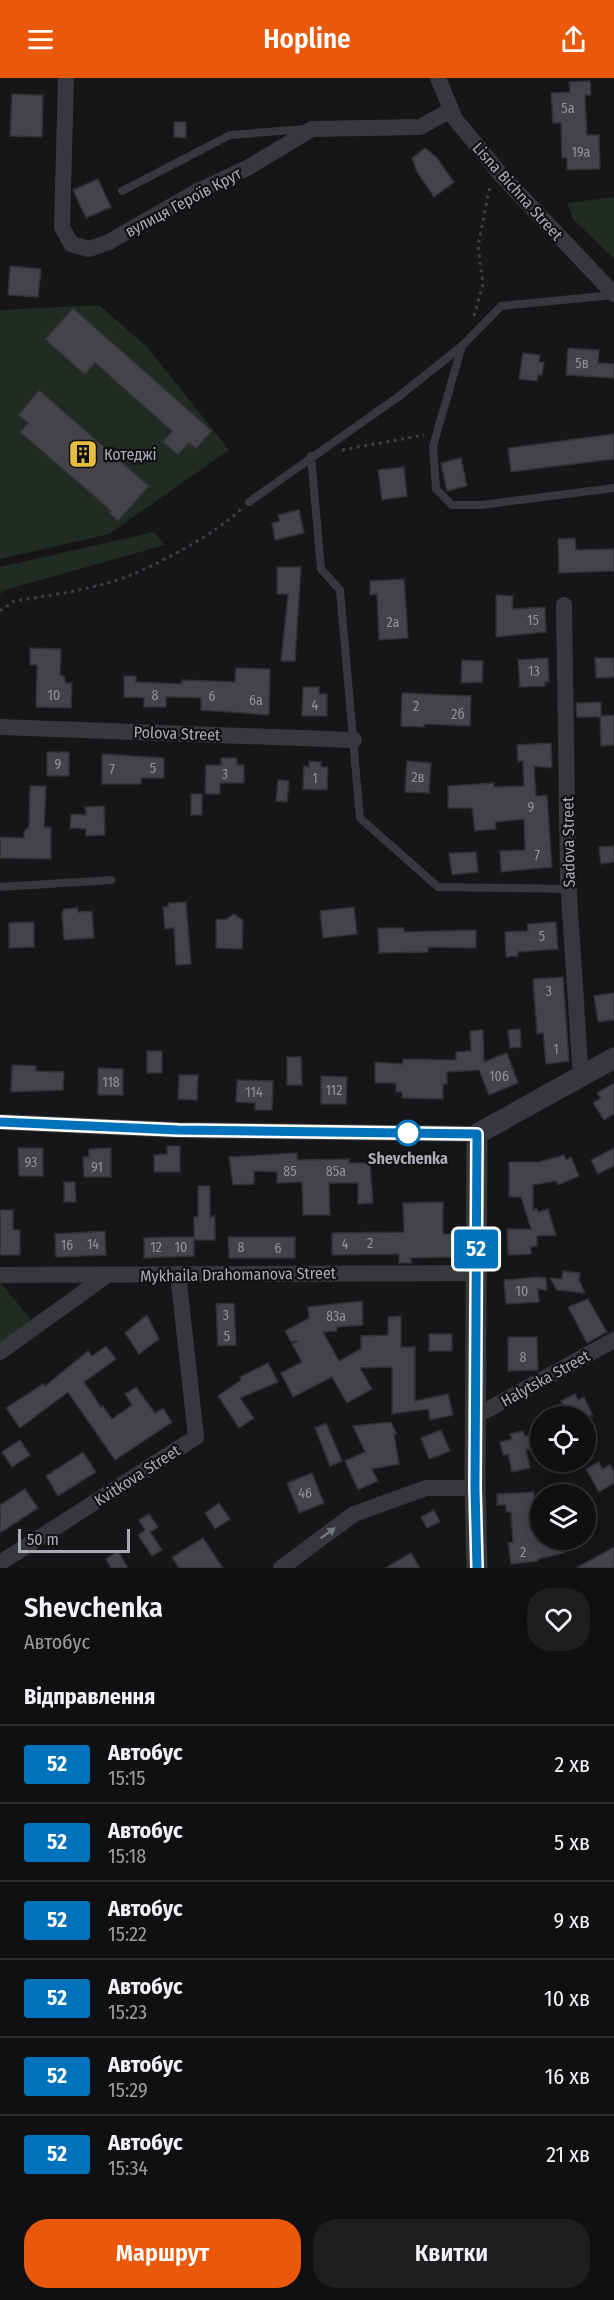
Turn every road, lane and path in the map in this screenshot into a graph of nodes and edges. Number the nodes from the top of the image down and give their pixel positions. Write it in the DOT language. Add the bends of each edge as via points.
graph roads {
  1 [pos="66,78"];
  2 [pos="439,78"];
  3 [pos="451,110"];
  4 [pos="312,129"];
  5 [pos="487,158"];
  6 [pos="122,190"];
  7 [pos="614,294"];
  8 [pos="462,346"];
  9 [pos="437,432"];
  10 [pos="311,456"];
  11 [pos="614,488"];
  12 [pos="249,502"];
  13 [pos="564,605"];
  14 [pos="0,611"];
  15 [pos="0,726"];
  16 [pos="354,740"];
  17 [pos="111,880"];
  18 [pos="0,887"];
  19 [pos="569,889"];
  20 [pos="614,1058"];
  21 [pos="581,1078"];
  22 [pos="0,1122"];
  23 [pos="477,1134"];
  24 [pos="476,1273"];
  25 [pos="178,1274"];
  26 [pos="0,1275"];
  27 [pos="106,1276"];
  28 [pos="614,1340"];
  29 [pos="0,1352"];
  30 [pos="476,1416"];
  31 [pos="475,1488"];
  32 [pos="0,1563"];
  33 [pos="281,1568"];
  34 [pos="477,1568"];
  1 -- 4 [label="street, вулиця Героїв Крут" via="62,227 71,244 89,249 249,167"];
  2 -- 3 [label="street, Lisna Bichna Street"];
  3 -- 4 [label="street" via="420,127"];
  3 -- 5 [label="street, Lisna Bichna Street"];
  4 -- 6 [label="lane" via="230,135"];
  5 -- 7 [label="street, Lisna Bichna Street"];
  5 -- 8 [label="path" via="490,187 478,246 483,284"];
  7 -- 8 [label="lane" via="501,306"];
  8 -- 9 [label="lane"];
  8 -- 10 [label="lane" via="398,397"];
  9 -- 10 [label="path"];
  9 -- 11 [label="lane" via="436,489 452,506 481,506"];
  10 -- 12 [label="lane"];
  10 -- 16 [label="lane" via="321,569 340,590"];
  12 -- 14 [label="path" via="230,520 189,546 116,581 14,601"];
  13 -- 19 [label="street, Sadova Street"];
  15 -- 16 [label="street, Polova Street"];
  16 -- 19 [label="lane" via="360,818 438,887"];
  17 -- 18 [label="lane"];
  19 -- 21 [label="street, Sadova Street"];
  20 -- 21 [label="street"];
  21 -- 23 [label="street"];
  22 -- 23 [label="street" via="178,1130"];
  23 -- 24 [label="street"];
  24 -- 25 [label="street, Mykhaila Drahomanova Street"];
  24 -- 30 [label="street"];
  25 -- 27 [label="street, Mykhaila Drahomanova Street"];
  25 -- 32 [label="street, Kvitkova Street" via="196,1437"];
  26 -- 27 [label="street, Mykhaila Drahomanova Street"];
  27 -- 29 [label="street"];
  28 -- 30 [label="street, Halytska Street"];
  30 -- 31 [label="street"];
  33 -- 31 [label="street, one-way" via="354,1514 426,1488"];
  31 -- 34 [label="street"];
}
